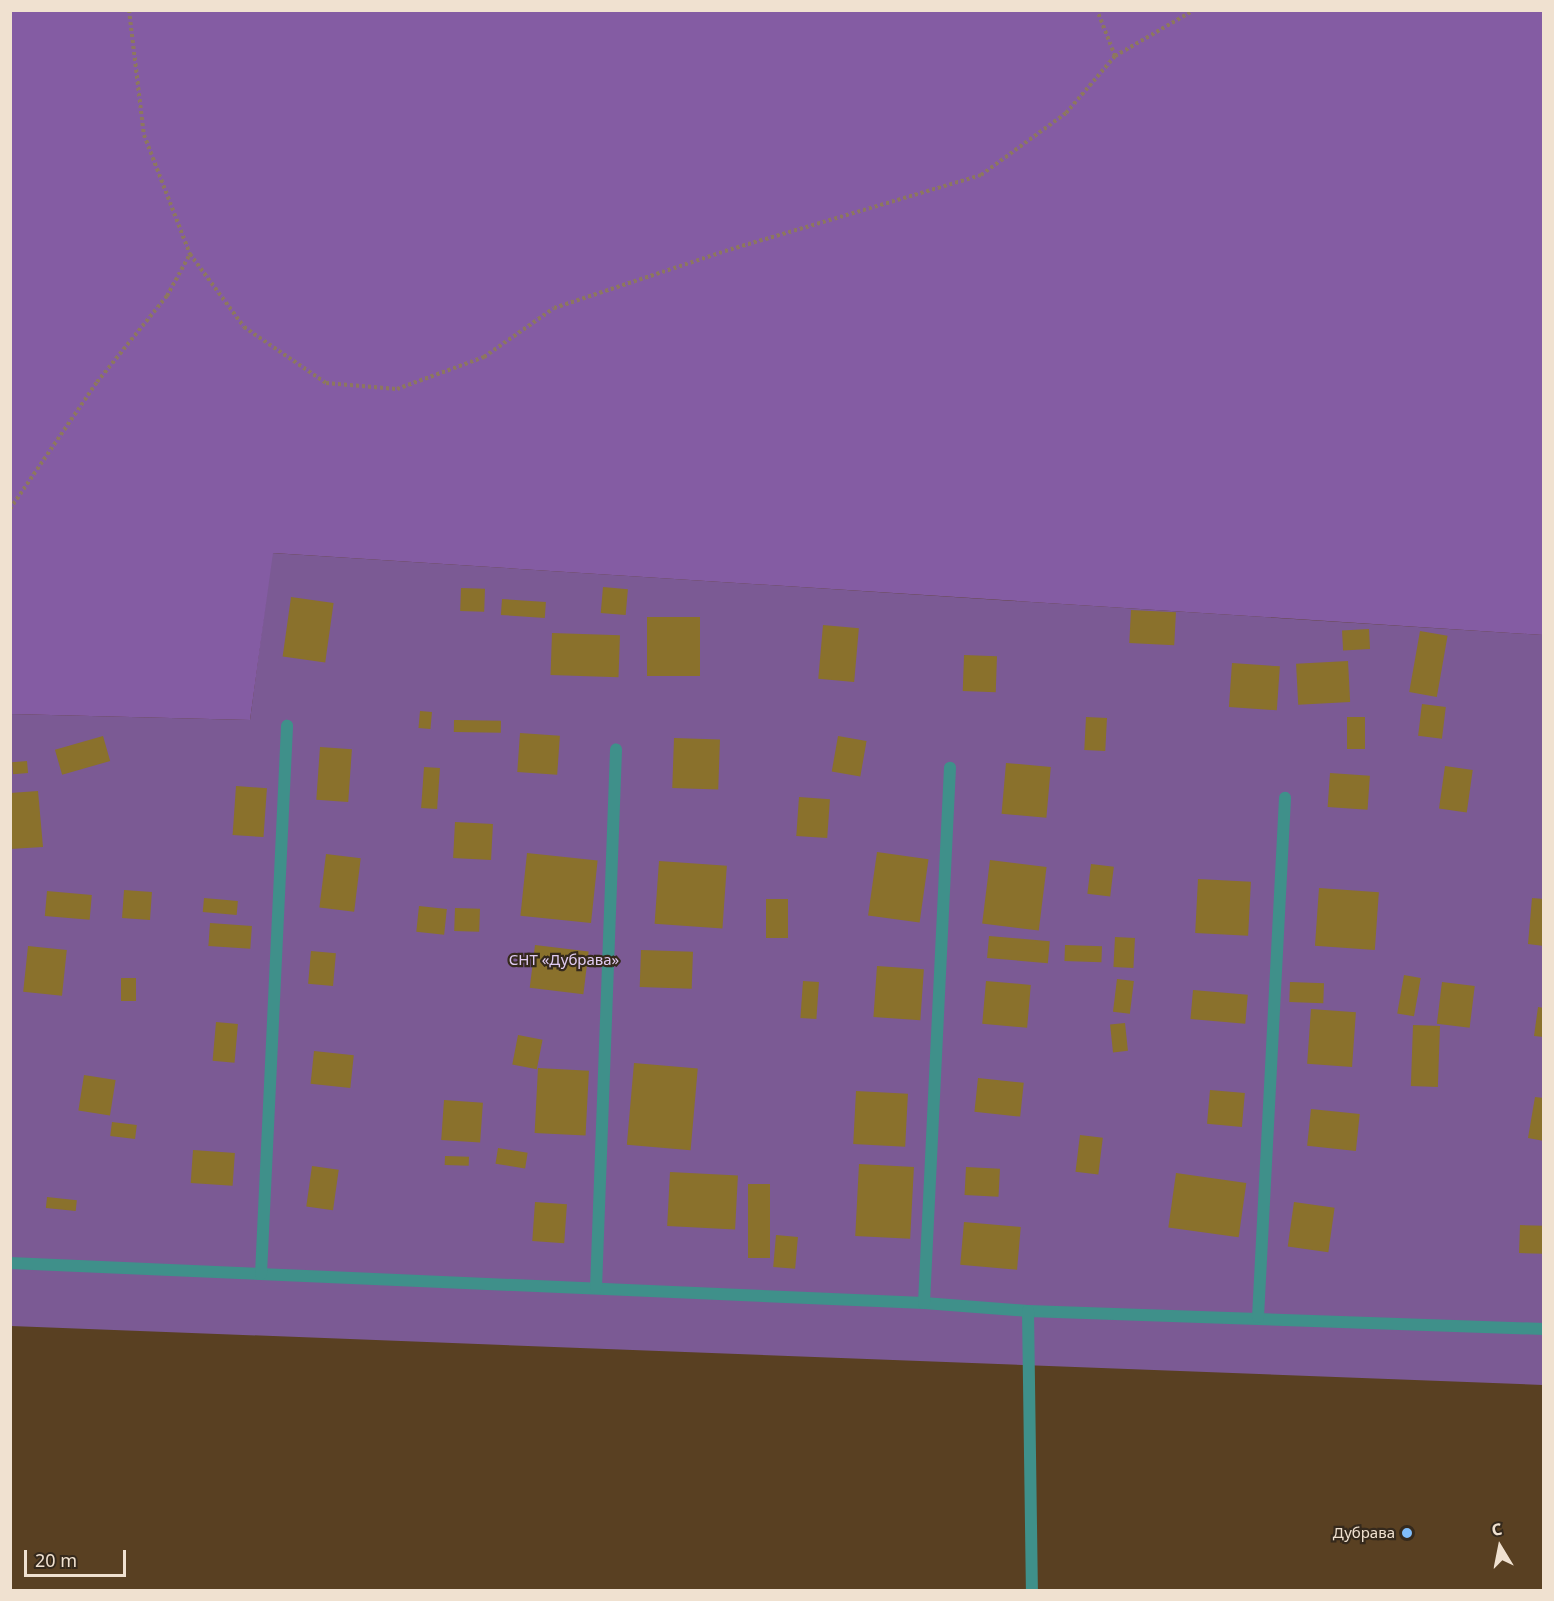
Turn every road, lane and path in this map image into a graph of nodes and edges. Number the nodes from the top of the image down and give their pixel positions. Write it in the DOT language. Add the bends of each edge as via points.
graph roads {
  1 [pos="129,10"];
  2 [pos="1097,10"];
  3 [pos="1194,10"];
  4 [pos="1115,56"];
  5 [pos="190,254"];
  6 [pos="10,509"];
  7 [pos="287,726"];
  8 [pos="616,749"];
  9 [pos="950,768"];
  10 [pos="1285,798"];
  11 [pos="10,1263"];
  12 [pos="261,1274"];
  13 [pos="596,1288"];
  14 [pos="924,1303"];
  15 [pos="1028,1311"];
  16 [pos="1258,1317"];
  17 [pos="1544,1329"];
  18 [pos="1032,1590"];
  1 -- 5 [label="path" via="144,135"];
  2 -- 4 [label="path"];
  3 -- 4 [label="path"];
  4 -- 5 [label="path" via="1066,113 981,175 725,251 554,308 484,357 397,390 326,383 244,327"];
  5 -- 6 [label="path" via="167,296 97,382"];
  7 -- 12 [label="lane"];
  8 -- 13 [label="lane"];
  9 -- 14 [label="lane"];
  10 -- 16 [label="lane"];
  11 -- 12 [label="lane"];
  12 -- 13 [label="lane"];
  13 -- 14 [label="lane"];
  14 -- 15 [label="lane"];
  15 -- 16 [label="lane"];
  15 -- 18 [label="lane"];
  16 -- 17 [label="lane"];
}
